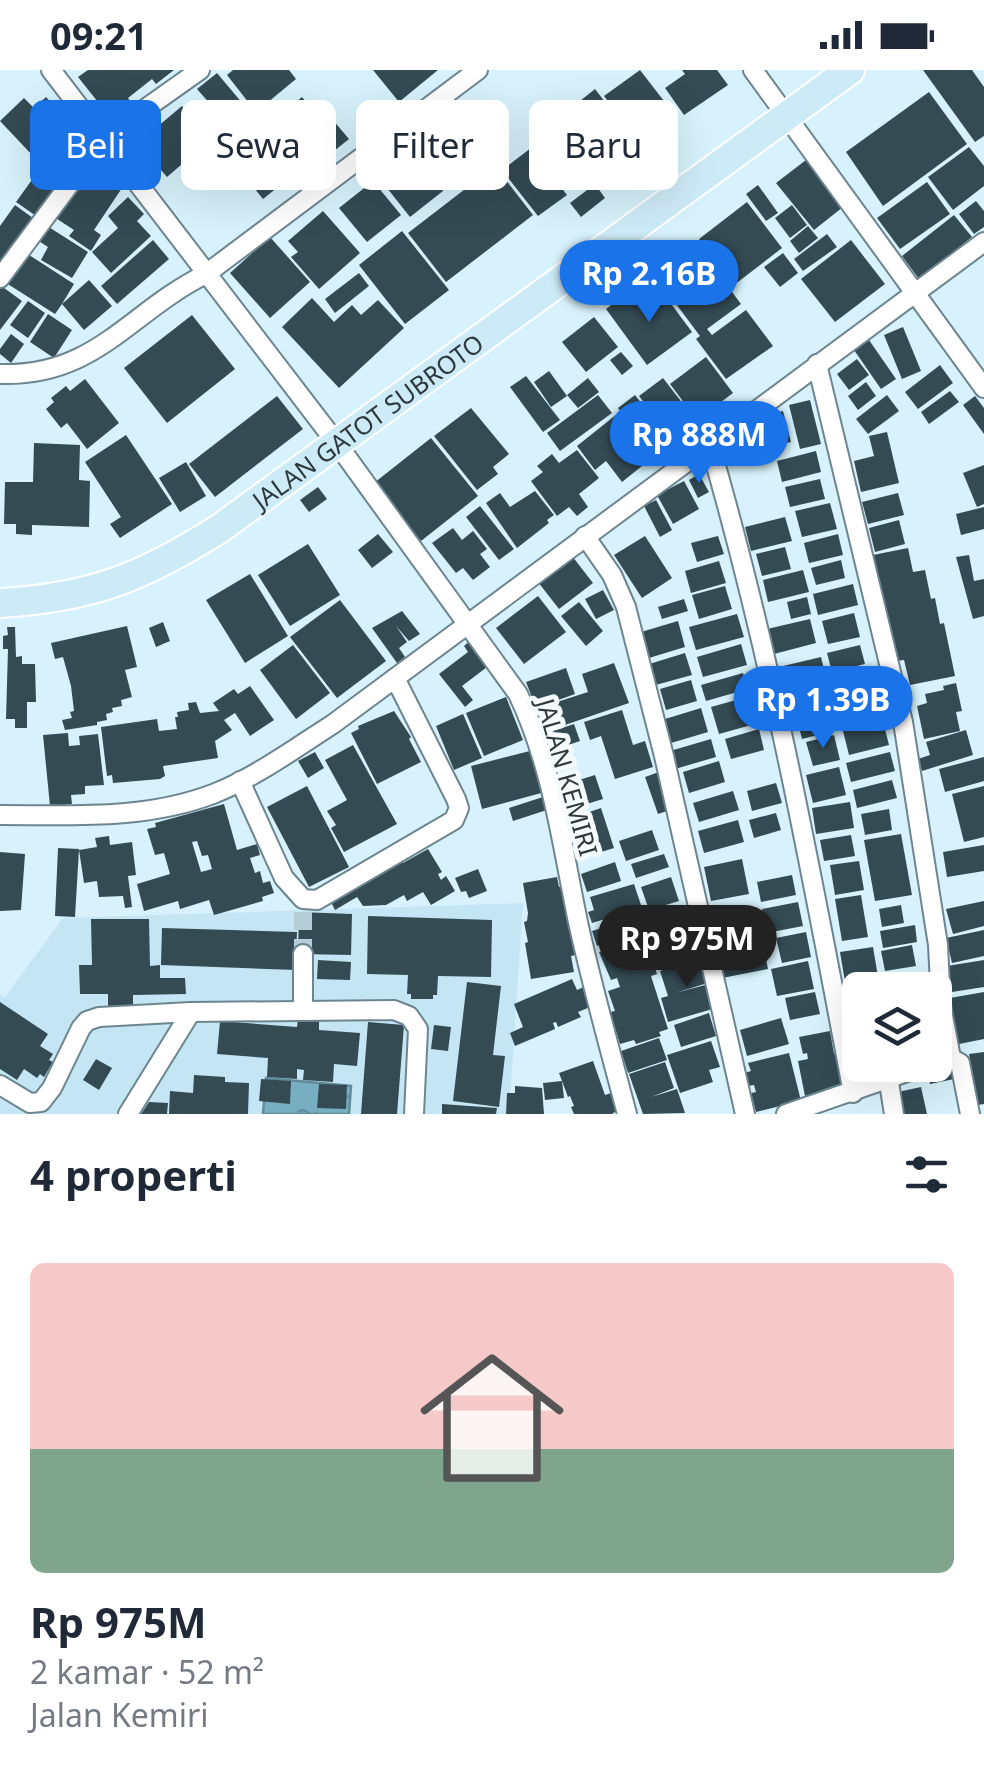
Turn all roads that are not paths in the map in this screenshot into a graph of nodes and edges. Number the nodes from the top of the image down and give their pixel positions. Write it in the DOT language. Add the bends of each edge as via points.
graph roads {
  1 [pos="51,70"];
  2 [pos="200,70"];
  3 [pos="478,70"];
  4 [pos="753,70"];
  5 [pos="850,70"];
  6 [pos="74,100"];
  7 [pos="158,100"];
  8 [pos="786,118"];
  9 [pos="65,190"];
  10 [pos="143,190"];
  11 [pos="984,242"];
  12 [pos="206,274"];
  13 [pos="0,278"];
  14 [pos="914,293"];
  15 [pos="817,364"];
  16 [pos="0,374"];
  17 [pos="984,388"];
  18 [pos="338,445"];
  19 [pos="710,445"];
  20 [pos="585,536"];
  21 [pos="0,603"];
  22 [pos="468,623"];
  23 [pos="395,678"];
  24 [pos="240,780"];
  25 [pos="0,814"];
  26 [pos="304,954"];
  27 [pos="939,972"];
  28 [pos="304,1009"];
  29 [pos="191,1012"];
  30 [pos="952,1062"];
  31 [pos="876,1082"];
  32 [pos="889,1082"];
  33 [pos="0,1085"];
  34 [pos="853,1093"];
  35 [pos="128,1114"];
  36 [pos="414,1114"];
  37 [pos="628,1114"];
  38 [pos="745,1114"];
  39 [pos="786,1114"];
  40 [pos="894,1114"];
  41 [pos="970,1114"];
  1 -- 6 [label="street, JALAN KEMIRI"];
  2 -- 7 [label="street"];
  3 -- 12 [label="street"];
  4 -- 8 [label="street"];
  5 -- 8 [label="main road, JALAN GATOT SUBROTO"];
  8 -- 14 [label="street"];
  8 -- 18 [label="main road, JALAN GATOT SUBROTO"];
  9 -- 13 [label="street"];
  10 -- 12 [label="street, JALAN KEMIRI"];
  11 -- 14 [label="street"];
  12 -- 16 [label="street" via="97,350 52,369"];
  12 -- 18 [label="street, JALAN KEMIRI"];
  14 -- 15 [label="street"];
  14 -- 17 [label="street"];
  15 -- 19 [label="street"];
  15 -- 27 [label="street" via="907,741"];
  18 -- 21 [label="main road, JALAN GATOT SUBROTO" via="162,565 82,594"];
  18 -- 22 [label="street, JALAN KEMIRI"];
  19 -- 20 [label="street"];
  19 -- 34 [label="street" via="768,668"];
  20 -- 22 [label="street"];
  20 -- 38 [label="street" via="626,607"];
  22 -- 23 [label="street"];
  22 -- 37 [label="street, JALAN KEMIRI" via="506,673 531,722"];
  23 -- 24 [label="street"];
  23 -- 24 [label="street" via="456,799 457,815 303,906"];
  24 -- 25 [label="street" via="214,794 116,814"];
  26 -- 28 [label="street"];
  28 -- 29 [label="street"];
  28 -- 36 [label="street" via="409,1016 418,1029"];
  29 -- 33 [label="street" via="87,1021 41,1102 30,1103"];
  29 -- 35 [label="street"];
  30 -- 41 [label="street" via="960,1063"];
  31 -- 34 [label="street"];
  32 -- 40 [label="street"];
  34 -- 39 [label="street"];
}
